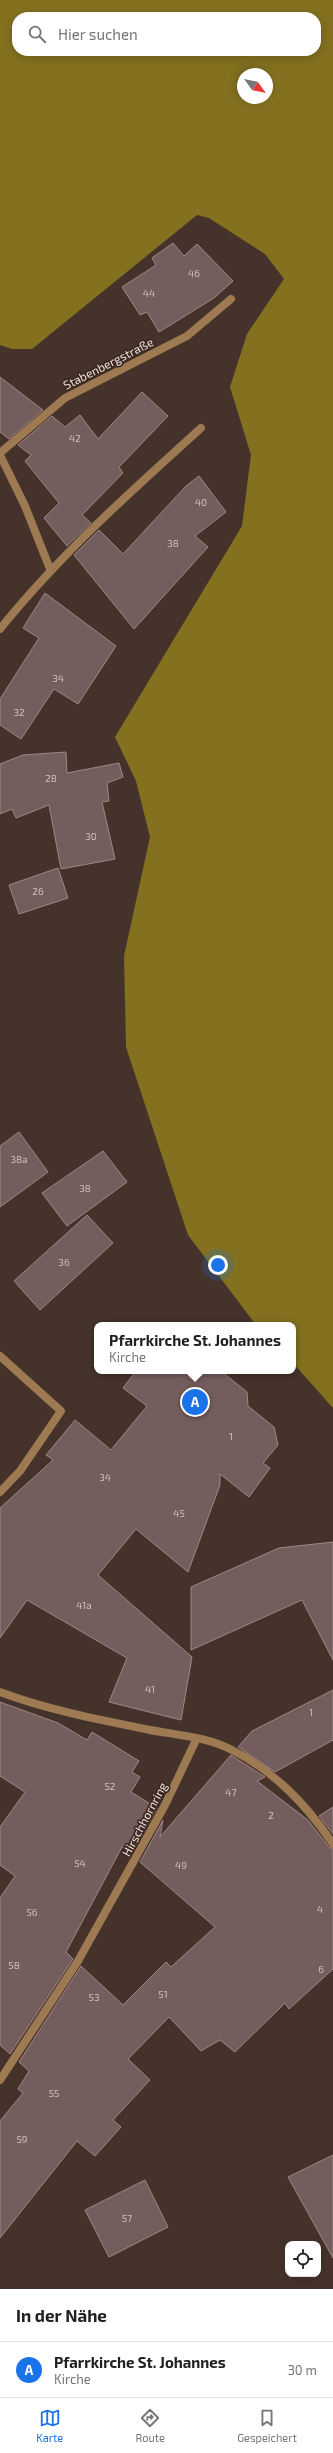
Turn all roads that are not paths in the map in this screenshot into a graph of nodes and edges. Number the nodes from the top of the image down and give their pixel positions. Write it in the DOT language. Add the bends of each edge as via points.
graph roads {
  1 [pos="231,299"];
  2 [pos="201,428"];
  3 [pos="0,454"];
  4 [pos="50,569"];
  5 [pos="0,630"];
  6 [pos="0,1356"];
  7 [pos="0,1492"];
  8 [pos="0,1692"];
  9 [pos="197,1738"];
  10 [pos="333,1844"];
  11 [pos="0,2080"];
  1 -- 3 [label="street, Stabenbergstraße" via="187,336 65,398"];
  2 -- 4 [label="street" via="124,497"];
  3 -- 4 [label="street, Stabenbergstraße" via="25,506"];
  4 -- 5 [label="street"];
  6 -- 7 [label="street" via="61,1411 20,1471"];
  8 -- 9 [label="street" via="93,1718"];
  9 -- 10 [label="street" via="231,1749 259,1765 293,1792"];
  9 -- 11 [label="street, Hirschhornring" via="169,1798 82,1954"];
}
